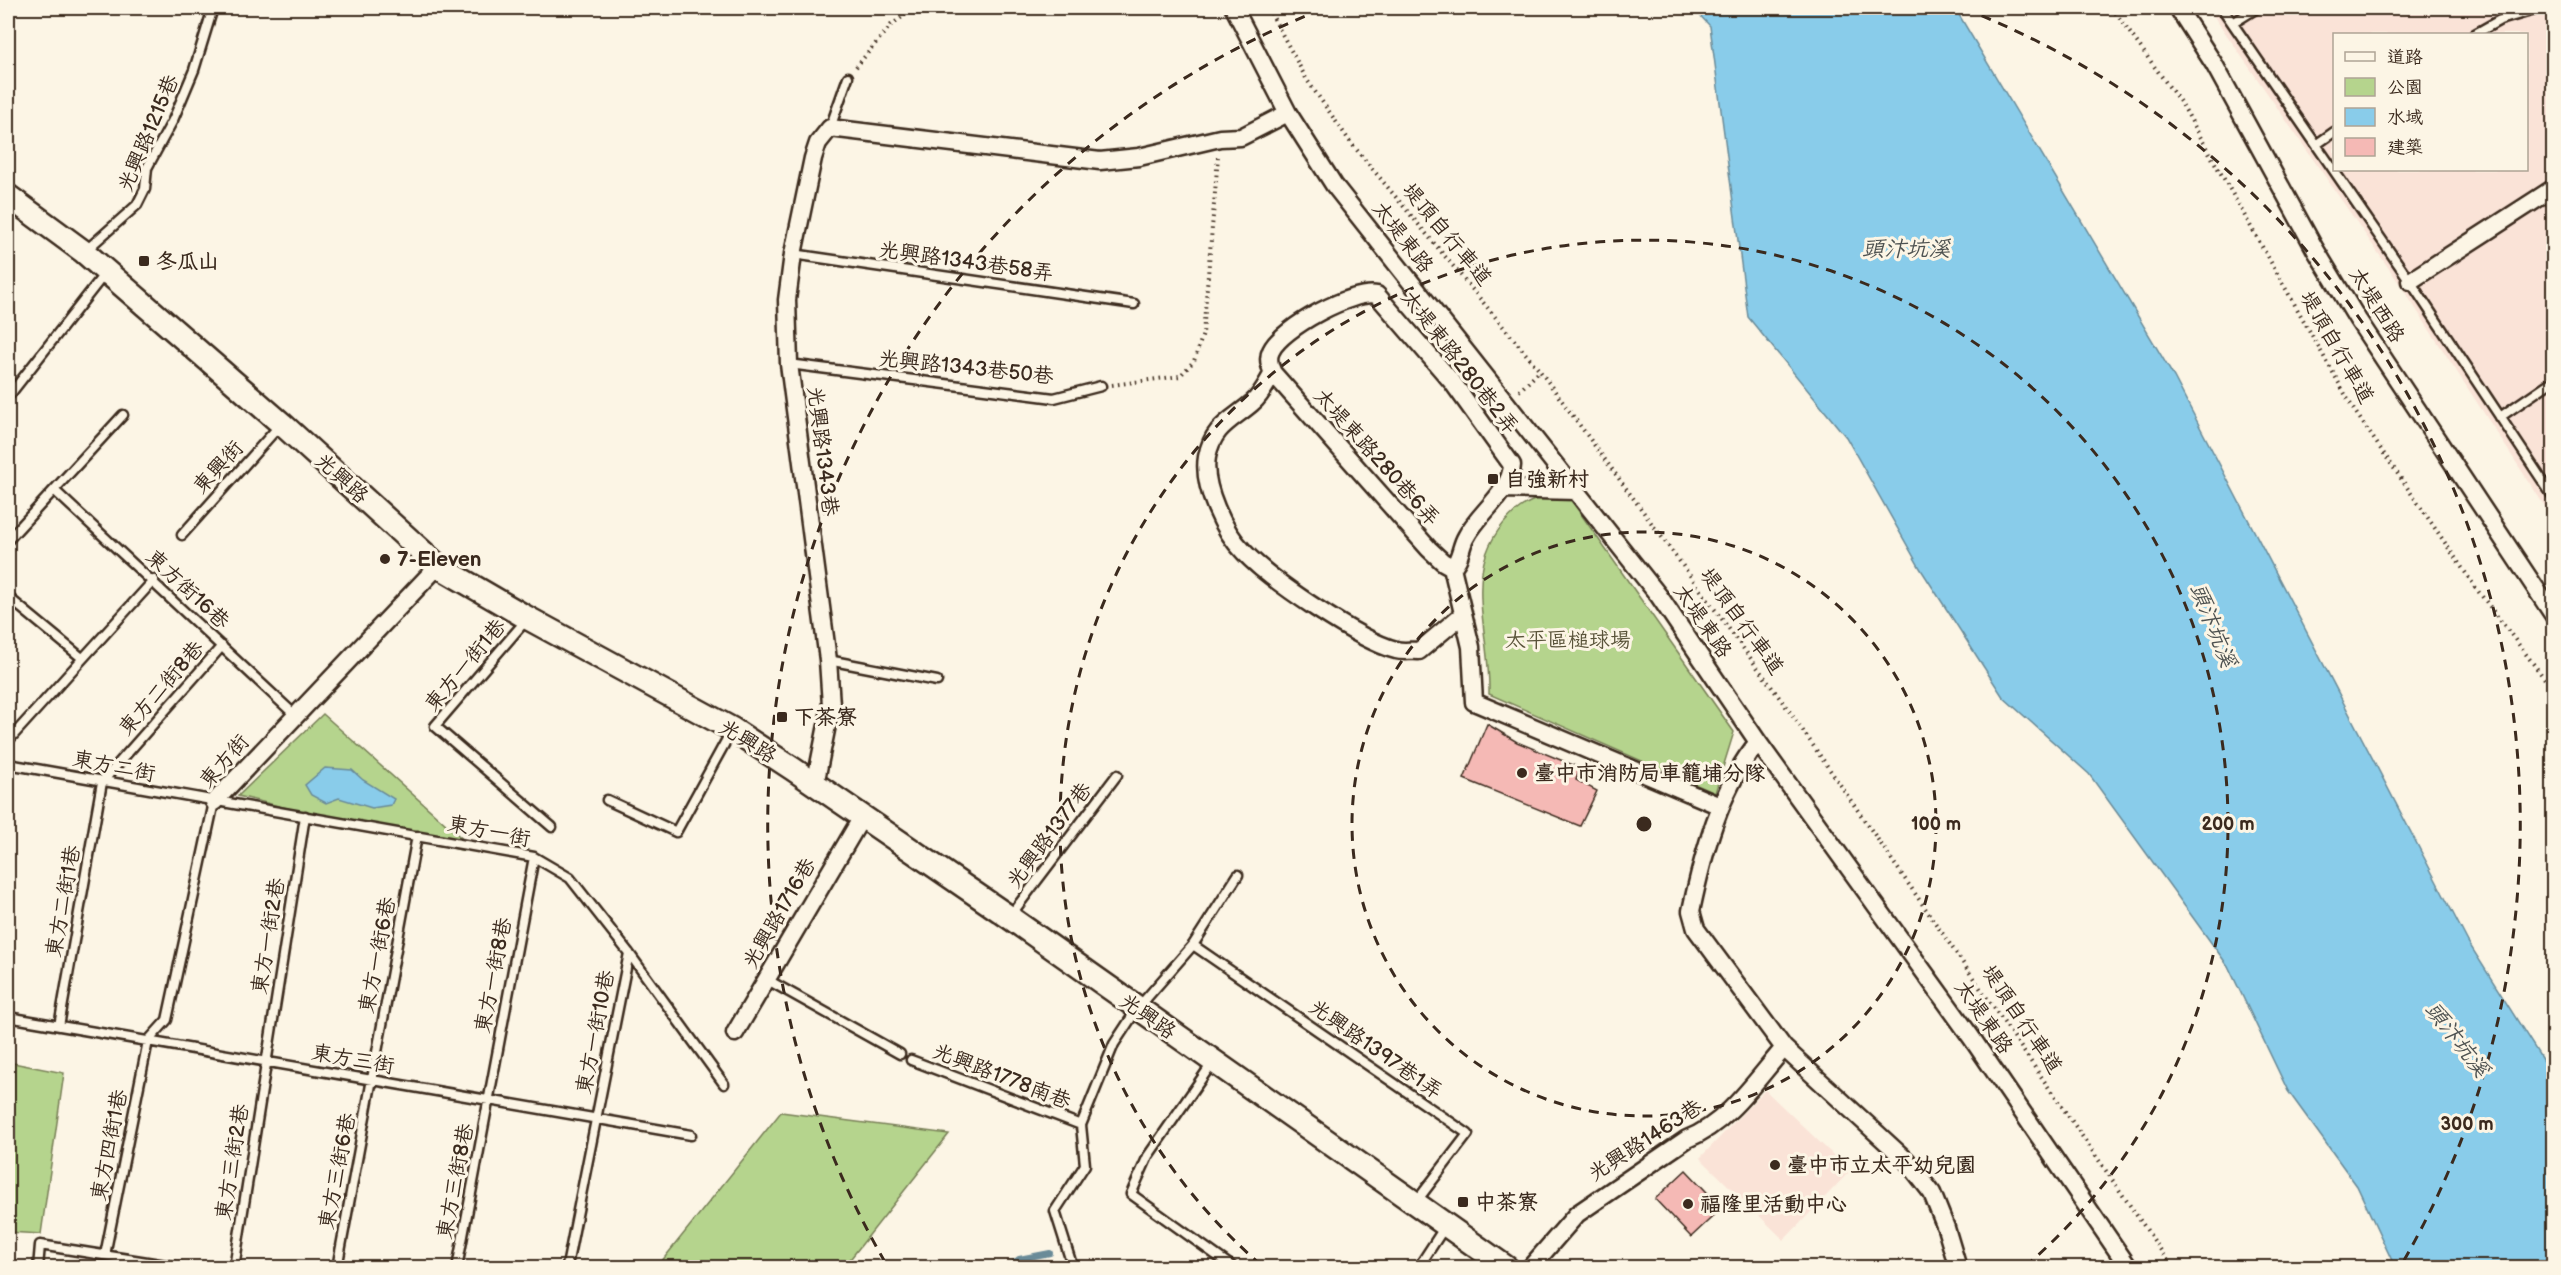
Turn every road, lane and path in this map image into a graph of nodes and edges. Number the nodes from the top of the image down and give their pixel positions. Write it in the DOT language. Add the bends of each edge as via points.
graph roads {
  1 [pos="213,8"];
  2 [pos="915,8"];
  3 [pos="1234,8"];
  4 [pos="1268,8"];
  5 [pos="2112,8"];
  6 [pos="2178,8"];
  7 [pos="2222,8"];
  8 [pos="2257,8"];
  9 [pos="2541,8"];
  10 [pos="2233,23"];
  11 [pos="2477,33"];
  12 [pos="848,77"];
  13 [pos="1288,112"];
  14 [pos="830,128"];
  15 [pos="2333,133"];
  16 [pos="1220,138"];
  17 [pos="2317,144"];
  18 [pos="2333,168"];
  19 [pos="2335,171"];
  20 [pos="2553,188"];
  21 [pos="8,196"];
  22 [pos="84,252"];
  23 [pos="793,254"];
  24 [pos="106,271"];
  25 [pos="2410,281"];
  26 [pos="1134,303"];
  27 [pos="789,364"];
  28 [pos="1540,371"];
  29 [pos="1273,373"];
  30 [pos="2553,380"];
  31 [pos="1101,386"];
  32 [pos="8,397"];
  33 [pos="1507,402"];
  34 [pos="123,416"];
  35 [pos="2500,417"];
  36 [pos="282,423"];
  37 [pos="1502,489"];
  38 [pos="54,490"];
  39 [pos="1576,491"];
  40 [pos="2553,498"];
  41 [pos="182,535"];
  42 [pos="8,540"];
  43 [pos="438,566"];
  44 [pos="1452,567"];
  45 [pos="154,580"];
  46 [pos="8,597"];
  47 [pos="1462,615"];
  48 [pos="524,616"];
  49 [pos="2553,616"];
  50 [pos="222,646"];
  51 [pos="82,658"];
  52 [pos="828,660"];
  53 [pos="937,681"];
  54 [pos="2553,691"];
  55 [pos="295,715"];
  56 [pos="732,729"];
  57 [pos="8,741"];
  58 [pos="1758,742"];
  59 [pos="8,764"];
  60 [pos="1117,775"];
  61 [pos="102,782"];
  62 [pos="815,784"];
  63 [pos="607,800"];
  64 [pos="214,802"];
  65 [pos="1720,806"];
  66 [pos="305,816"];
  67 [pos="862,817"];
  68 [pos="552,827"];
  69 [pos="417,836"];
  70 [pos="534,857"];
  71 [pos="1238,875"];
  72 [pos="1009,917"];
  73 [pos="1193,945"];
  74 [pos="629,953"];
  75 [pos="766,979"];
  76 [pos="1137,1009"];
  77 [pos="8,1017"];
  78 [pos="59,1026"];
  79 [pos="735,1033"];
  80 [pos="148,1041"];
  81 [pos="1784,1048"];
  82 [pos="900,1054"];
  83 [pos="911,1060"];
  84 [pos="266,1062"];
  85 [pos="1214,1062"];
  86 [pos="372,1080"];
  87 [pos="724,1084"];
  88 [pos="488,1100"];
  89 [pos="596,1119"];
  90 [pos="1081,1125"];
  91 [pos="691,1135"];
  92 [pos="1416,1202"];
  93 [pos="1446,1225"];
  94 [pos="105,1255"];
  95 [pos="567,1266"];
  96 [pos="38,1268"];
  97 [pos="185,1268"];
  98 [pos="234,1268"];
  99 [pos="337,1268"];
  100 [pos="457,1268"];
  101 [pos="1073,1268"];
  102 [pos="1234,1268"];
  103 [pos="1418,1268"];
  104 [pos="1507,1268"];
  105 [pos="1530,1268"];
  106 [pos="1958,1268"];
  107 [pos="2128,1268"];
  108 [pos="2173,1268"];
  1 -- 22 [label="lane, 光興路1215巷" via="194,70 147,168 146,189 137,205"];
  2 -- 12 [label="path" via="891,26"];
  3 -- 13 [label="street, 太堤東路"];
  4 -- 28 [label="path, 堤頂自行車道" via="1308,80 1351,143"];
  5 -- 54 [label="path, 堤頂自行車道" via="2183,106 2354,410 2478,591"];
  6 -- 49 [label="street, 太堤西路" via="2214,64 2358,320"];
  7 -- 10 [label="lane"];
  8 -- 10 [label="lane"];
  9 -- 11 [label="lane" via="2500,20"];
  10 -- 17 [label="lane"];
  12 -- 14 [label="lane, 光興路1343巷"];
  13 -- 16 [label="street" via="1241,137"];
  13 -- 33 [label="street, 太堤東路" via="1334,185"];
  14 -- 16 [label="street" via="1100,161 1139,157"];
  14 -- 23 [label="street, 光興路1343巷" via="818,143 813,158"];
  15 -- 17 [label="lane"];
  16 -- 31 [label="path" via="1203,334 1194,361 1180,376"];
  17 -- 18 [label="lane"];
  19 -- 25 [label="lane"];
  20 -- 25 [label="street"];
  21 -- 22 [label="main road, 光興路"];
  22 -- 24 [label="main road, 光興路"];
  23 -- 26 [label="lane, 光興路1343巷58弄"];
  23 -- 27 [label="street, 光興路1343巷" via="787,300"];
  24 -- 32 [label="lane"];
  24 -- 36 [label="main road, 光興路"];
  25 -- 35 [label="lane"];
  27 -- 31 [label="lane, 光興路1343巷50巷" via="1054,398"];
  27 -- 52 [label="street, 光興路1343巷"];
  28 -- 33 [label="path"];
  28 -- 108 [label="path, 堤頂自行車道" via="1882,842"];
  29 -- 37 [label="street, 太堤東路280巷2弄" via="1270,352 1291,327 1358,296 1377,295 1453,382 1512,465 1511,478"];
  29 -- 44 [label="street, 太堤東路280巷6弄" via="1429,549"];
  29 -- 47 [label="street" via="1253,403 1221,426 1207,457 1206,472 1219,518 1243,551 1347,626 1397,650 1419,651"];
  30 -- 35 [label="lane"];
  33 -- 39 [label="street, 太堤東路"];
  34 -- 38 [label="lane"];
  35 -- 40 [label="lane"];
  36 -- 41 [label="lane, 東興街"];
  36 -- 43 [label="main road, 光興路"];
  37 -- 39 [label="street"];
  37 -- 44 [label="street" via="1466,537"];
  38 -- 42 [label="lane"];
  38 -- 45 [label="lane, 東方街16巷"];
  39 -- 58 [label="street, 太堤東路" via="1659,596"];
  43 -- 48 [label="main road, 光興路"];
  43 -- 55 [label="street, 東方街"];
  44 -- 47 [label="street"];
  45 -- 50 [label="lane, 東方街16巷"];
  45 -- 51 [label="lane"];
  46 -- 51 [label="lane"];
  47 -- 65 [label="street" via="1471,647 1474,702"];
  48 -- 56 [label="main road, 光興路"];
  48 -- 68 [label="lane, 東方一街1巷" via="521,626 435,726"];
  50 -- 55 [label="lane, 東方街16巷"];
  50 -- 61 [label="lane, 東方二街8巷"];
  51 -- 57 [label="lane"];
  52 -- 53 [label="lane"];
  52 -- 62 [label="street, 光興路1343巷" via="831,705"];
  55 -- 64 [label="street, 東方街"];
  56 -- 62 [label="main road, 光興路"];
  56 -- 63 [label="lane" via="676,832"];
  58 -- 65 [label="street"];
  58 -- 107 [label="street, 太堤東路" via="1971,1037"];
  59 -- 61 [label="lane, 東方二街"];
  60 -- 72 [label="lane, 光興路1377巷"];
  61 -- 64 [label="lane, 東方二街"];
  61 -- 78 [label="lane, 東方二街1巷"];
  62 -- 67 [label="main road, 光興路"];
  64 -- 66 [label="lane, 東方一街"];
  64 -- 80 [label="lane, 東方街" via="167,1020"];
  65 -- 81 [label="street" via="1691,912 1696,929"];
  66 -- 69 [label="lane, 東方一街"];
  66 -- 84 [label="lane, 東方一街2巷"];
  67 -- 72 [label="main road, 光興路"];
  67 -- 75 [label="street, 光興路1716巷"];
  69 -- 70 [label="lane, 東方一街"];
  69 -- 86 [label="lane, 東方一街6巷"];
  70 -- 74 [label="lane, 東方一街" via="570,878"];
  70 -- 88 [label="lane, 東方一街8巷"];
  71 -- 73 [label="lane"];
  72 -- 76 [label="main road, 光興路"];
  73 -- 76 [label="lane"];
  73 -- 92 [label="lane, 光興路1397巷1弄" via="1468,1134"];
  74 -- 87 [label="lane, 東方一街"];
  74 -- 89 [label="lane, 東方一街10巷"];
  75 -- 79 [label="street, 光興路1716巷"];
  75 -- 82 [label="lane"];
  76 -- 85 [label="main road, 光興路"];
  76 -- 90 [label="lane" via="1114,1044"];
  77 -- 78 [label="lane, 東方三街"];
  78 -- 80 [label="lane, 東方三街"];
  80 -- 84 [label="lane, 東方三街"];
  80 -- 94 [label="lane, 東方四街1巷"];
  81 -- 105 [label="street, 光興路1463巷" via="1729,1111 1705,1132 1687,1139 1577,1214"];
  81 -- 106 [label="street" via="1907,1161 1932,1193"];
  83 -- 90 [label="lane, 光興路1778南巷"];
  84 -- 86 [label="lane, 東方三街"];
  84 -- 98 [label="lane, 東方三街2巷"];
  85 -- 92 [label="main road, 光興路"];
  85 -- 102 [label="lane" via="1148,1156 1131,1194"];
  86 -- 88 [label="lane, 東方三街"];
  86 -- 99 [label="lane, 東方三街6巷"];
  88 -- 89 [label="lane, 東方三街"];
  88 -- 100 [label="lane, 東方三街8巷"];
  89 -- 91 [label="lane, 東方三街"];
  89 -- 95 [label="lane, 東方一街10巷"];
  90 -- 101 [label="lane" via="1085,1165 1055,1211"];
  92 -- 93 [label="main road, 光興路"];
  93 -- 103 [label="lane"];
  93 -- 104 [label="main road, 光興路"];
  94 -- 96 [label="lane" via="40,1245"];
  94 -- 97 [label="lane"];
}
